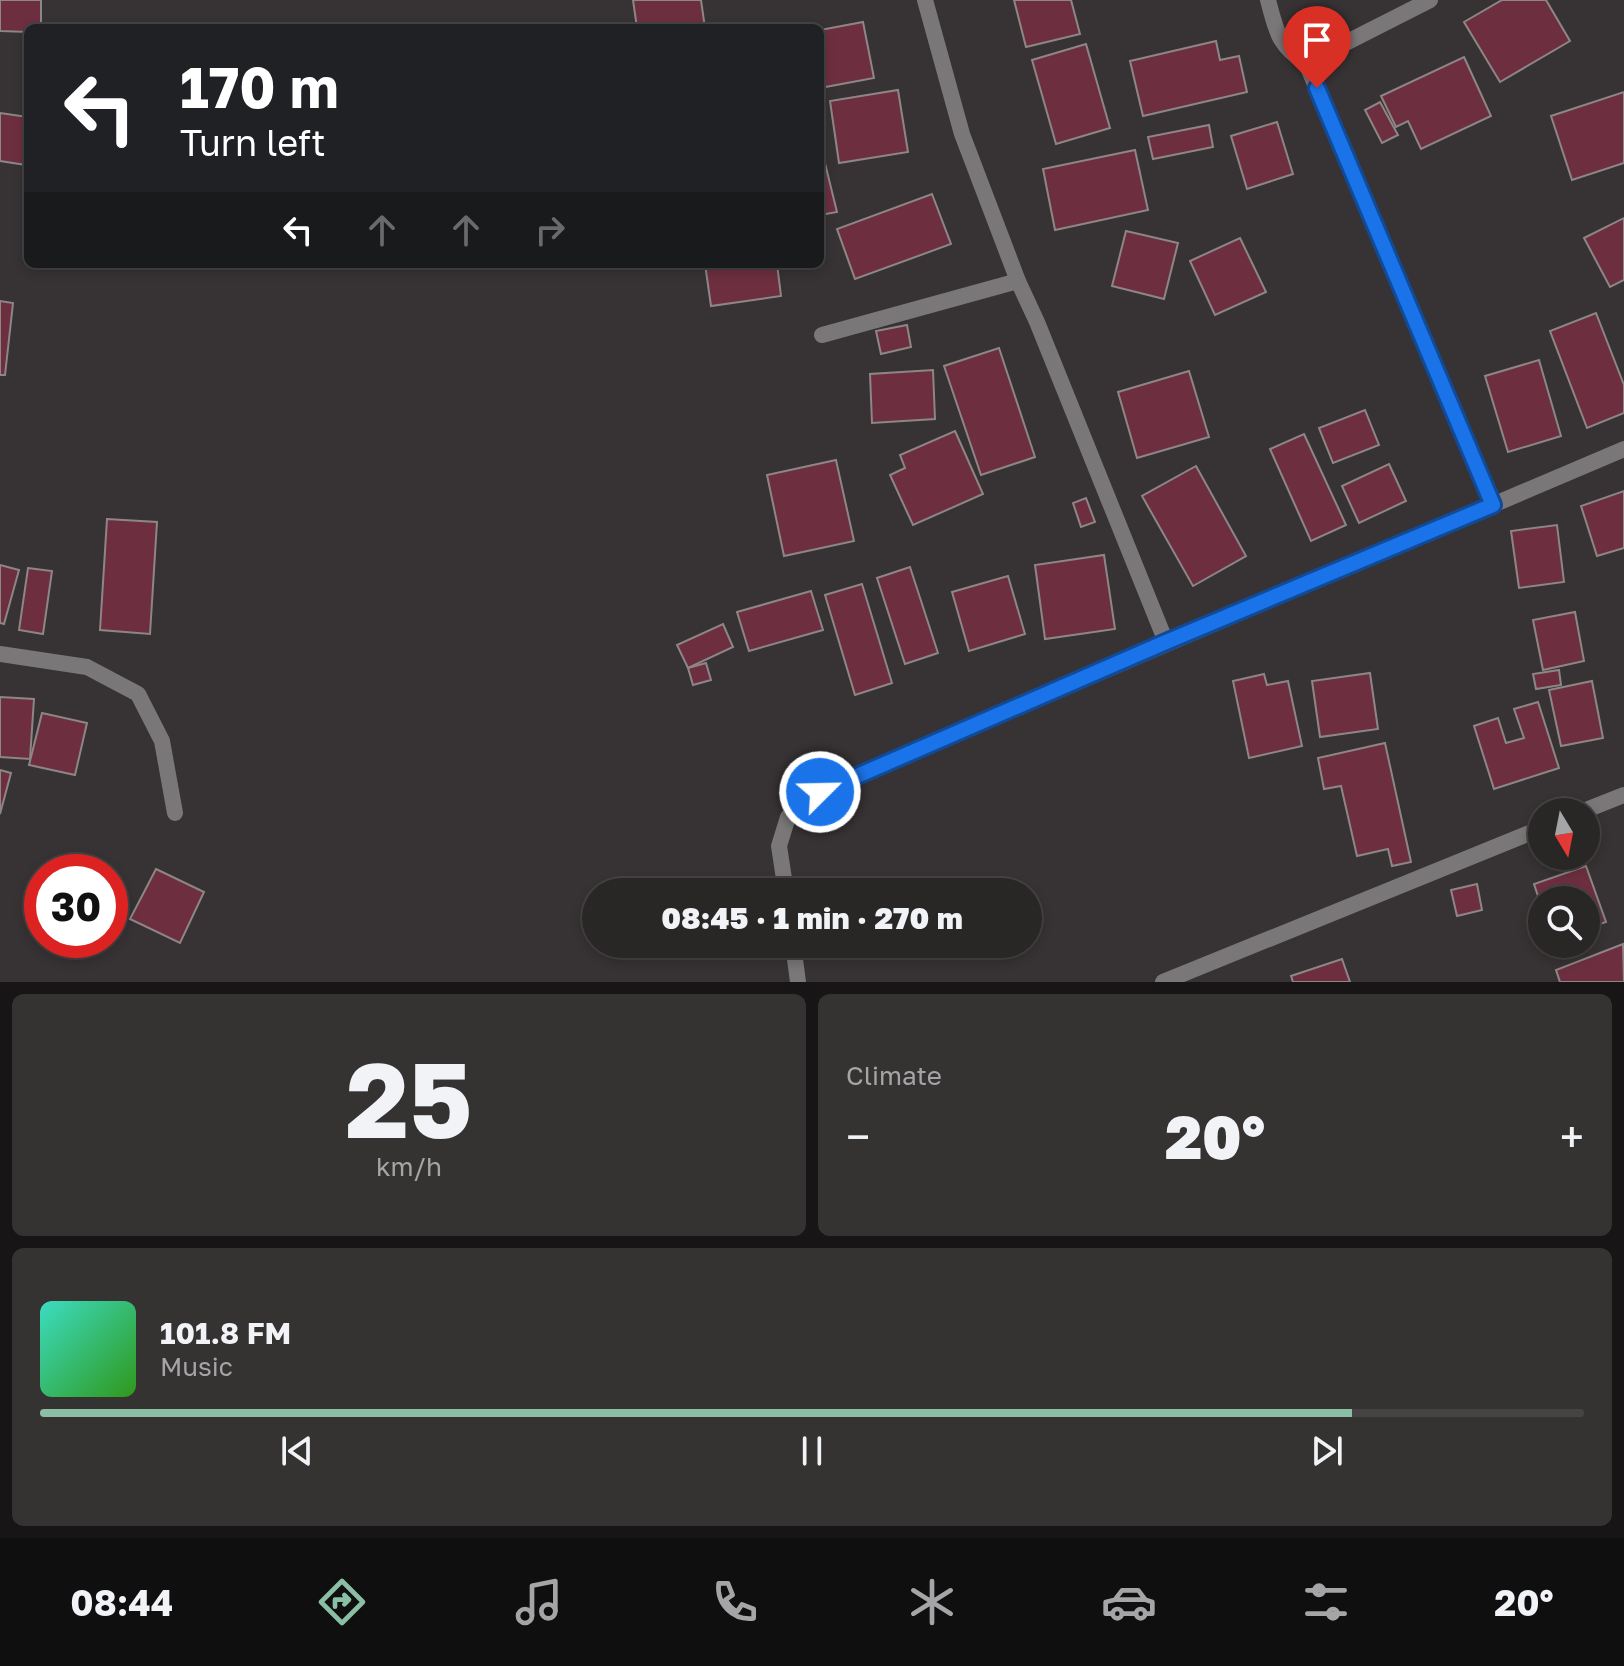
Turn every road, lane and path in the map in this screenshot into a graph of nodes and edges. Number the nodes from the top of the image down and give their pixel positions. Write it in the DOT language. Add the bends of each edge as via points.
graph roads {
  1 [pos="925,0"];
  2 [pos="1268,0"];
  3 [pos="1430,0"];
  4 [pos="1306,63"];
  5 [pos="1018,281"];
  6 [pos="822,335"];
  7 [pos="1624,449"];
  8 [pos="1493,505"];
  9 [pos="1166,642"];
  10 [pos="0,654"];
  11 [pos="1624,795"];
  12 [pos="1600,804"];
  13 [pos="175,813"];
  14 [pos="1528,834"];
  15 [pos="784,878"];
  16 [pos="795,958"];
  17 [pos="798,982"];
  18 [pos="1163,982"];
  1 -- 5 [label="street" via="962,134"];
  2 -- 4 [label="street" via="1289,53"];
  3 -- 4 [label="street"];
  4 -- 8 [label="street"];
  5 -- 6 [label="street"];
  5 -- 9 [label="street"];
  7 -- 8 [label="street"];
  8 -- 9 [label="street"];
  9 -- 15 [label="street" via="820,792 788,817 779,846"];
  10 -- 13 [label="street" via="87,667 138,694 162,741"];
  11 -- 12 [label="street"];
  14 -- 18 [label="street"];
  16 -- 17 [label="street"];
}
